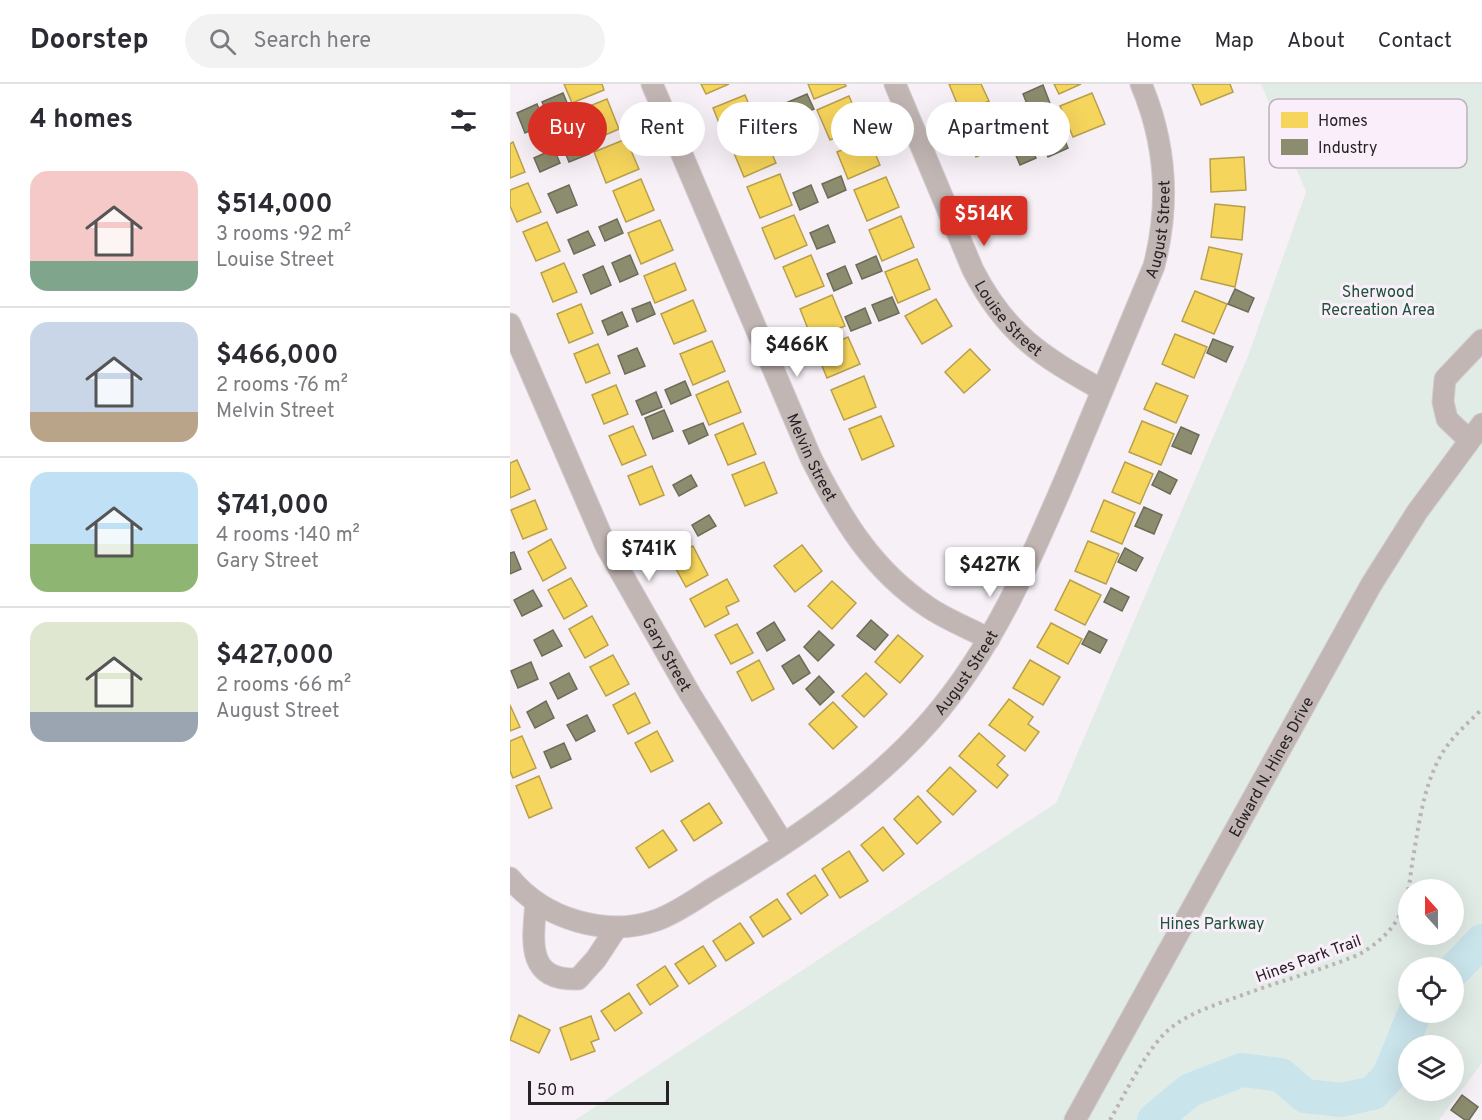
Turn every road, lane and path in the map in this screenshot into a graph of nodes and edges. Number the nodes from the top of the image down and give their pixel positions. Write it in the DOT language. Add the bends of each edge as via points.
graph roads {
  1 [pos="652,84"];
  2 [pos="895,84"];
  3 [pos="1141,84"];
  4 [pos="510,324"];
  5 [pos="1482,340"];
  6 [pos="1102,390"];
  7 [pos="1475,432"];
  8 [pos="989,639"];
  9 [pos="1482,709"];
  10 [pos="783,843"];
  11 [pos="510,878"];
  12 [pos="536,902"];
  13 [pos="617,927"];
  14 [pos="1076,1120"];
  15 [pos="1110,1120"];
  1 -- 8 [label="street, Melvin Street" via="810,458 833,503 876,563 895,581 930,609"];
  2 -- 6 [label="street, Louise Street" via="973,270 991,302 1034,349"];
  3 -- 6 [label="street, August Street" via="1161,147 1163,222 1154,266"];
  4 -- 10 [label="street, Gary Street" via="606,546 690,694"];
  5 -- 7 [label="street" via="1445,380 1443,402 1447,419"];
  6 -- 8 [label="street, August Street" via="1030,562"];
  7 -- 14 [label="street, Edward N. Hines Drive" via="1371,585"];
  8 -- 10 [label="street, August Street" via="951,695 898,754 847,798"];
  9 -- 15 [label="path, Hines Park Trail" via="1449,741 1437,762 1428,787 1404,907 1393,926 1373,947 1358,955 1221,1003 1177,1024 1140,1068"];
  10 -- 13 [label="street, August Street" via="672,914"];
  11 -- 12 [label="street, August Street"];
  12 -- 13 [label="street, August Street" via="549,911 588,924"];
  12 -- 13 [label="street" via="533,952 544,972 561,980 578,979"];
}
